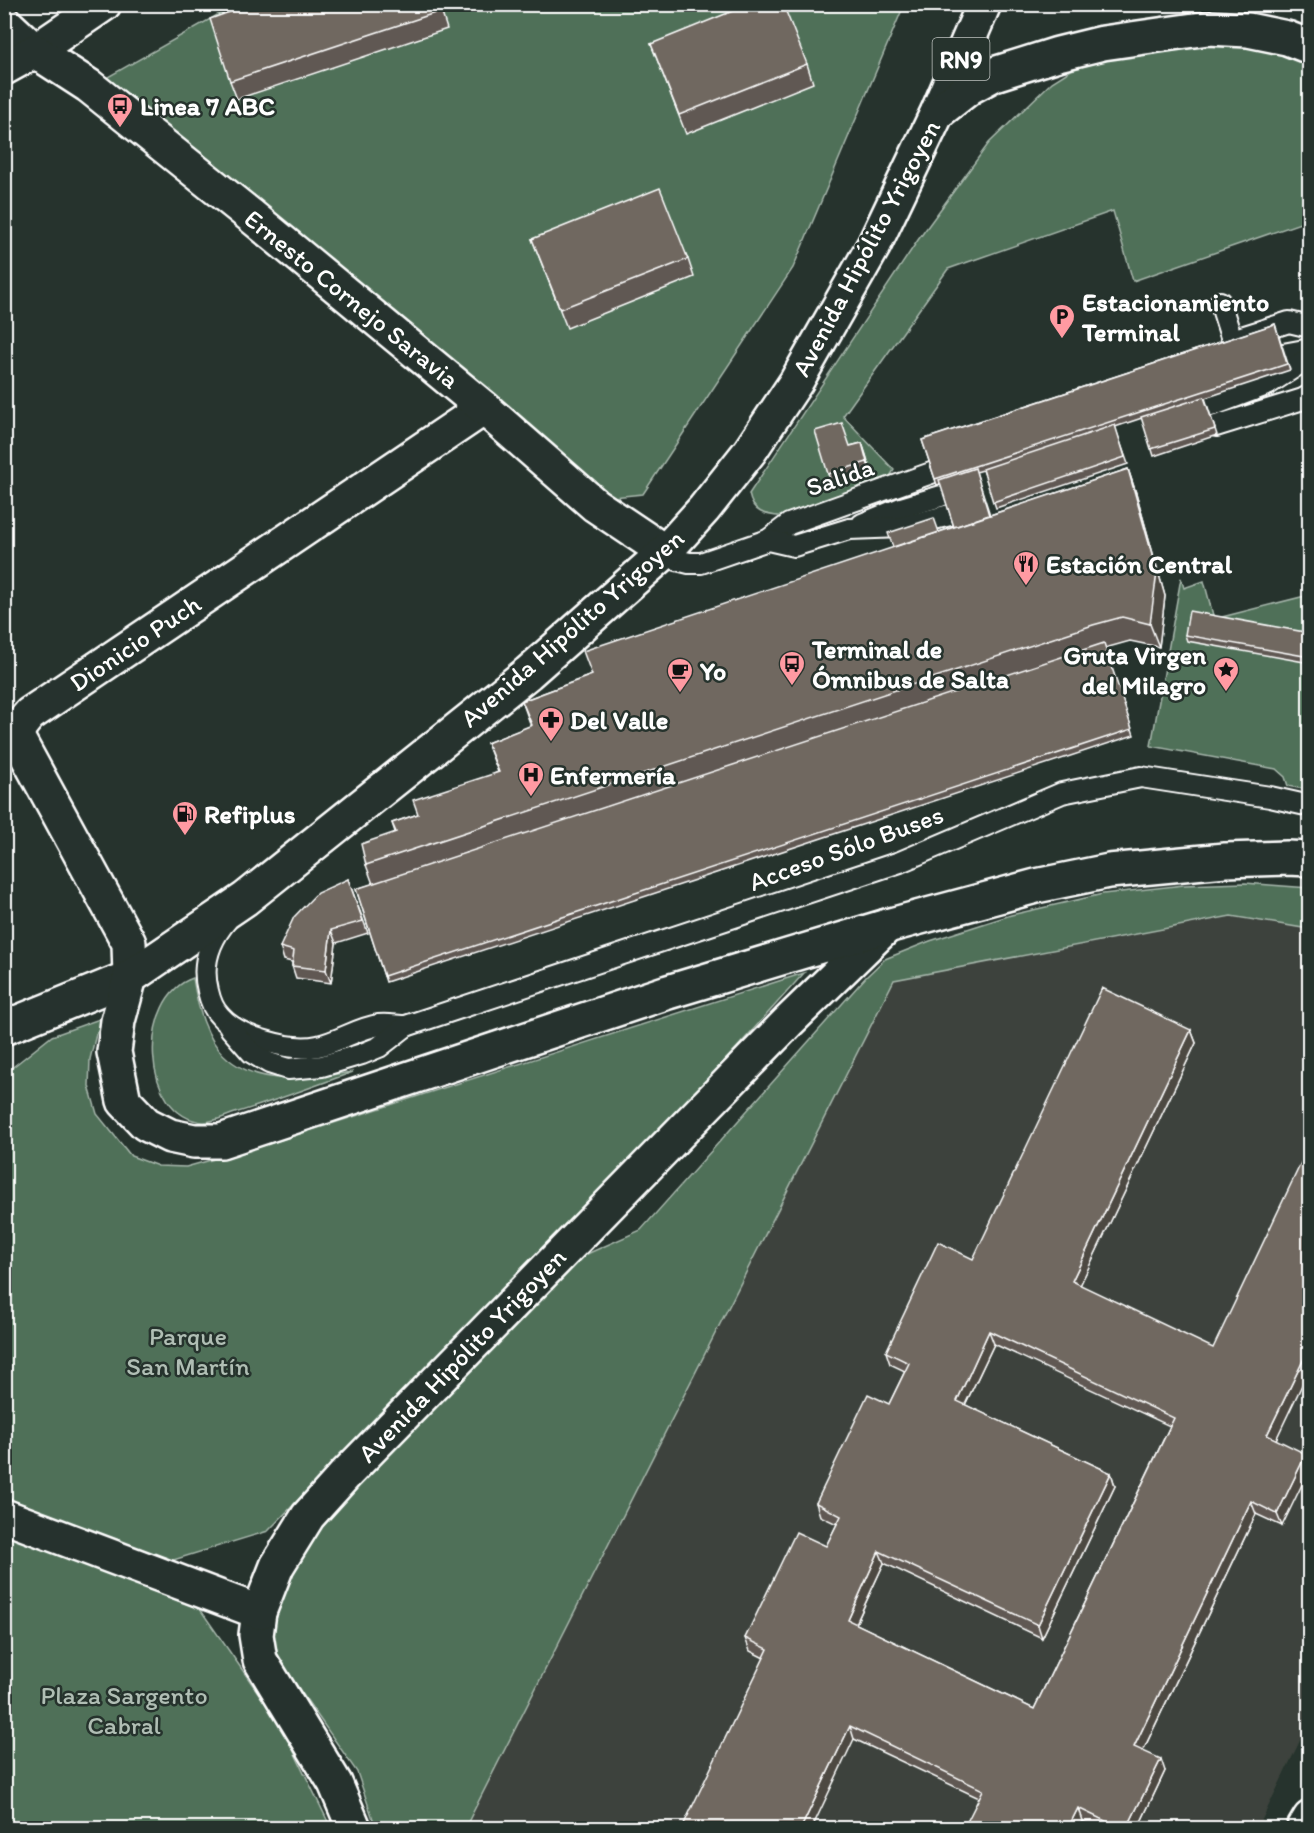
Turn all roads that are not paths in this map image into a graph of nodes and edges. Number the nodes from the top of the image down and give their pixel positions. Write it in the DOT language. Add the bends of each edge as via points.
graph roads {
  1 [pos="984,4"];
  2 [pos="100,5"];
  3 [pos="4,21"];
  4 [pos="1310,47"];
  5 [pos="35,51"];
  6 [pos="4,68"];
  7 [pos="937,113"];
  8 [pos="1220,302"];
  9 [pos="1310,327"];
  10 [pos="1310,350"];
  11 [pos="1283,354"];
  12 [pos="1310,357"];
  13 [pos="1310,395"];
  14 [pos="1211,406"];
  15 [pos="484,408"];
  16 [pos="1216,426"];
  17 [pos="934,472"];
  18 [pos="941,496"];
  19 [pos="950,515"];
  20 [pos="849,529"];
  21 [pos="768,540"];
  22 [pos="665,552"];
  23 [pos="1310,806"];
  24 [pos="1310,859"];
  25 [pos="245,899"];
  26 [pos="887,926"];
  27 [pos="130,977"];
  28 [pos="4,1028"];
  29 [pos="4,1516"];
  30 [pos="259,1612"];
  31 [pos="1310,1818"];
  32 [pos="354,1828"];
  33 [pos="1304,1828"];
  1 -- 7 [label="main road, RN9"];
  2 -- 5 [label="main road"];
  3 -- 5 [label="main road, Ernesto Cornejo Saravia"];
  4 -- 7 [label="main road, Avenida Hipólito Yrigoyen" via="1248,30 1208,28 1103,43 994,74"];
  5 -- 6 [label="main road"];
  5 -- 15 [label="main road, Ernesto Cornejo Saravia" via="89,86"];
  7 -- 22 [label="main road, Avenida Hipólito Yrigoyen" via="874,245 796,382 750,451"];
  8 -- 9 [label="lane" via="1232,340 1289,322"];
  10 -- 11 [label="lane"];
  12 -- 14 [label="lane" via="1267,385"];
  13 -- 16 [label="lane"];
  15 -- 22 [label="main road, Ernesto Cornejo Saravia" via="595,505"];
  15 -- 27 [label="main road, Dionicio Puch" via="21,723 19,741 129,943"];
  17 -- 21 [label="lane, Salida" via="789,524"];
  18 -- 20 [label="lane, Salida"];
  19 -- 20 [label="lane, Salida" via="902,527"];
  20 -- 21 [label="lane, Salida" via="794,546"];
  21 -- 22 [label="lane, Salida" via="701,562 677,560"];
  22 -- 25 [label="main road, Avenida Hipólito Yrigoyen" via="528,673"];
  23 -- 25 [label="lane, Acceso Sólo Buses" via="1141,777 1085,787 1062,793 900,862 406,1026 378,1025 317,1046 286,1046 266,1041 235,1028 220,1017 211,1002 204,976 210,945"];
  24 -- 26 [label="main road, Avenida Hipólito Yrigoyen" via="1225,860 1109,872 1035,886"];
  25 -- 27 [label="main road, Avenida Hipólito Yrigoyen"];
  26 -- 27 [label="main road, Avenida Hipólito Yrigoyen" via="668,992 221,1141 170,1136 146,1124 124,1101 114,1052 117,1021"];
  26 -- 30 [label="main road, Avenida Hipólito Yrigoyen" via="788,1022 345,1475 308,1516 277,1566"];
  27 -- 28 [label="main road, Avenida Hipólito Yrigoyen"];
  29 -- 30 [label="main road"];
  30 -- 32 [label="main road, Avenida Hipólito Yrigoyen" via="256,1635 260,1660 335,1782"];
  31 -- 33 [label="main road"];
}
